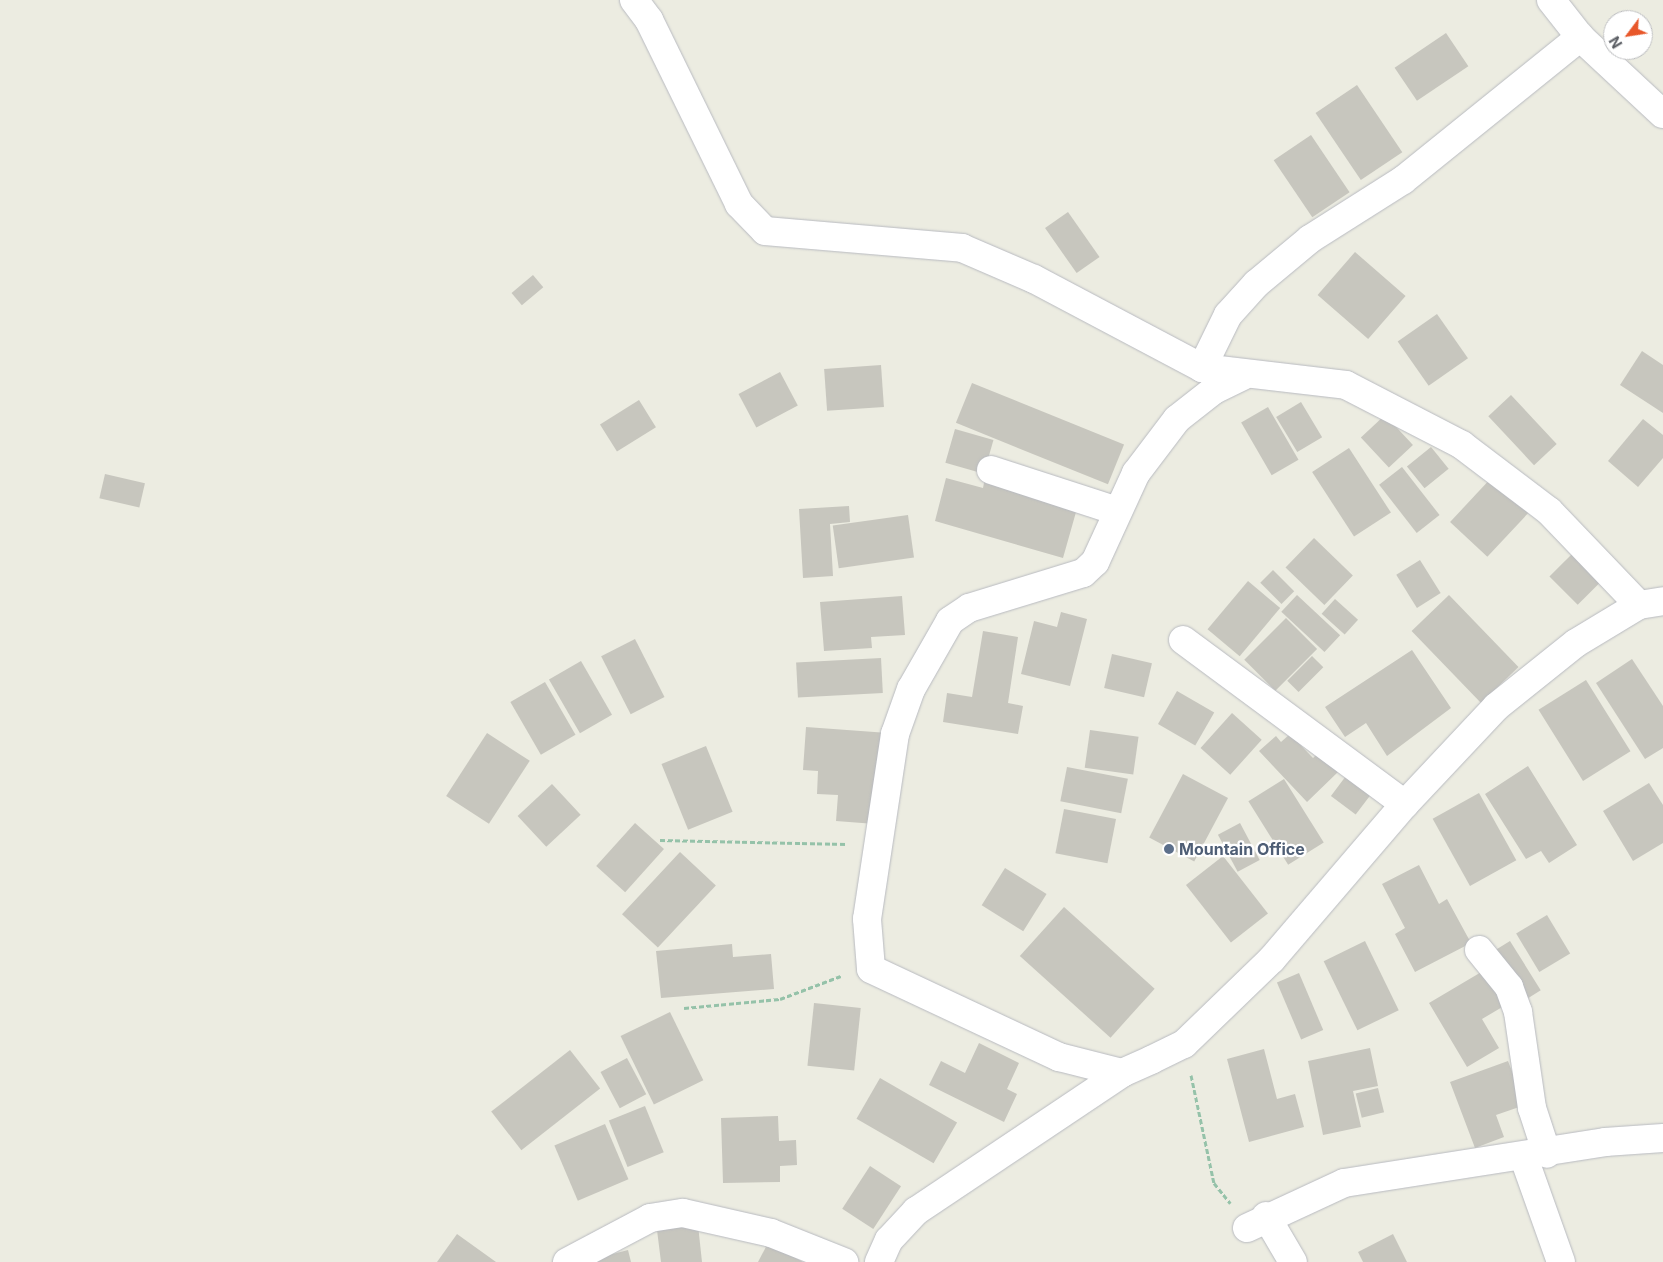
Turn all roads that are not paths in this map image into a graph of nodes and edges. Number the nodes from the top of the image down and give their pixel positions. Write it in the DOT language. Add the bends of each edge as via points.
graph roads {
  1 [pos="634,0"];
  2 [pos="1551,0"];
  3 [pos="1580,37"];
  4 [pos="1663,114"];
  5 [pos="1202,368"];
  6 [pos="1243,376"];
  7 [pos="991,470"];
  8 [pos="1117,511"];
  9 [pos="1651,603"];
  10 [pos="1183,640"];
  11 [pos="1405,804"];
  12 [pos="1479,950"];
  13 [pos="1122,1072"];
  14 [pos="1663,1138"];
  15 [pos="1535,1156"];
  16 [pos="567,1262"];
  17 [pos="844,1262"];
  18 [pos="879,1262"];
  19 [pos="1293,1262"];
  20 [pos="1561,1262"];
  1 -- 5 [label="street" via="650,20 739,204 765,230 962,248 1034,279"];
  2 -- 3 [label="street"];
  3 -- 4 [label="street"];
  3 -- 5 [label="street" via="1403,180 1310,239 1256,284 1228,315"];
  5 -- 6 [label="street"];
  6 -- 8 [label="street" via="1214,390 1176,419 1136,473"];
  6 -- 9 [label="street" via="1293,376 1346,385 1462,445 1549,511"];
  7 -- 8 [label="street"];
  8 -- 13 [label="street" via="1095,562 1083,573 969,608 950,621 911,689 895,734 867,919 871,969 1013,1039 1059,1057"];
  9 -- 11 [label="street" via="1576,643 1503,701"];
  10 -- 11 [label="street"];
  11 -- 13 [label="street" via="1303,926 1184,1044"];
  12 -- 15 [label="street" via="1509,987 1518,1012 1532,1108"];
  13 -- 18 [label="street" via="916,1211 889,1240"];
  14 -- 15 [label="street" via="1605,1142"];
  15 -- 19 [label="street" via="1344,1182 1256,1222"];
  15 -- 20 [label="street"];
  16 -- 17 [label="street" via="650,1218 683,1213 771,1233"];
}
